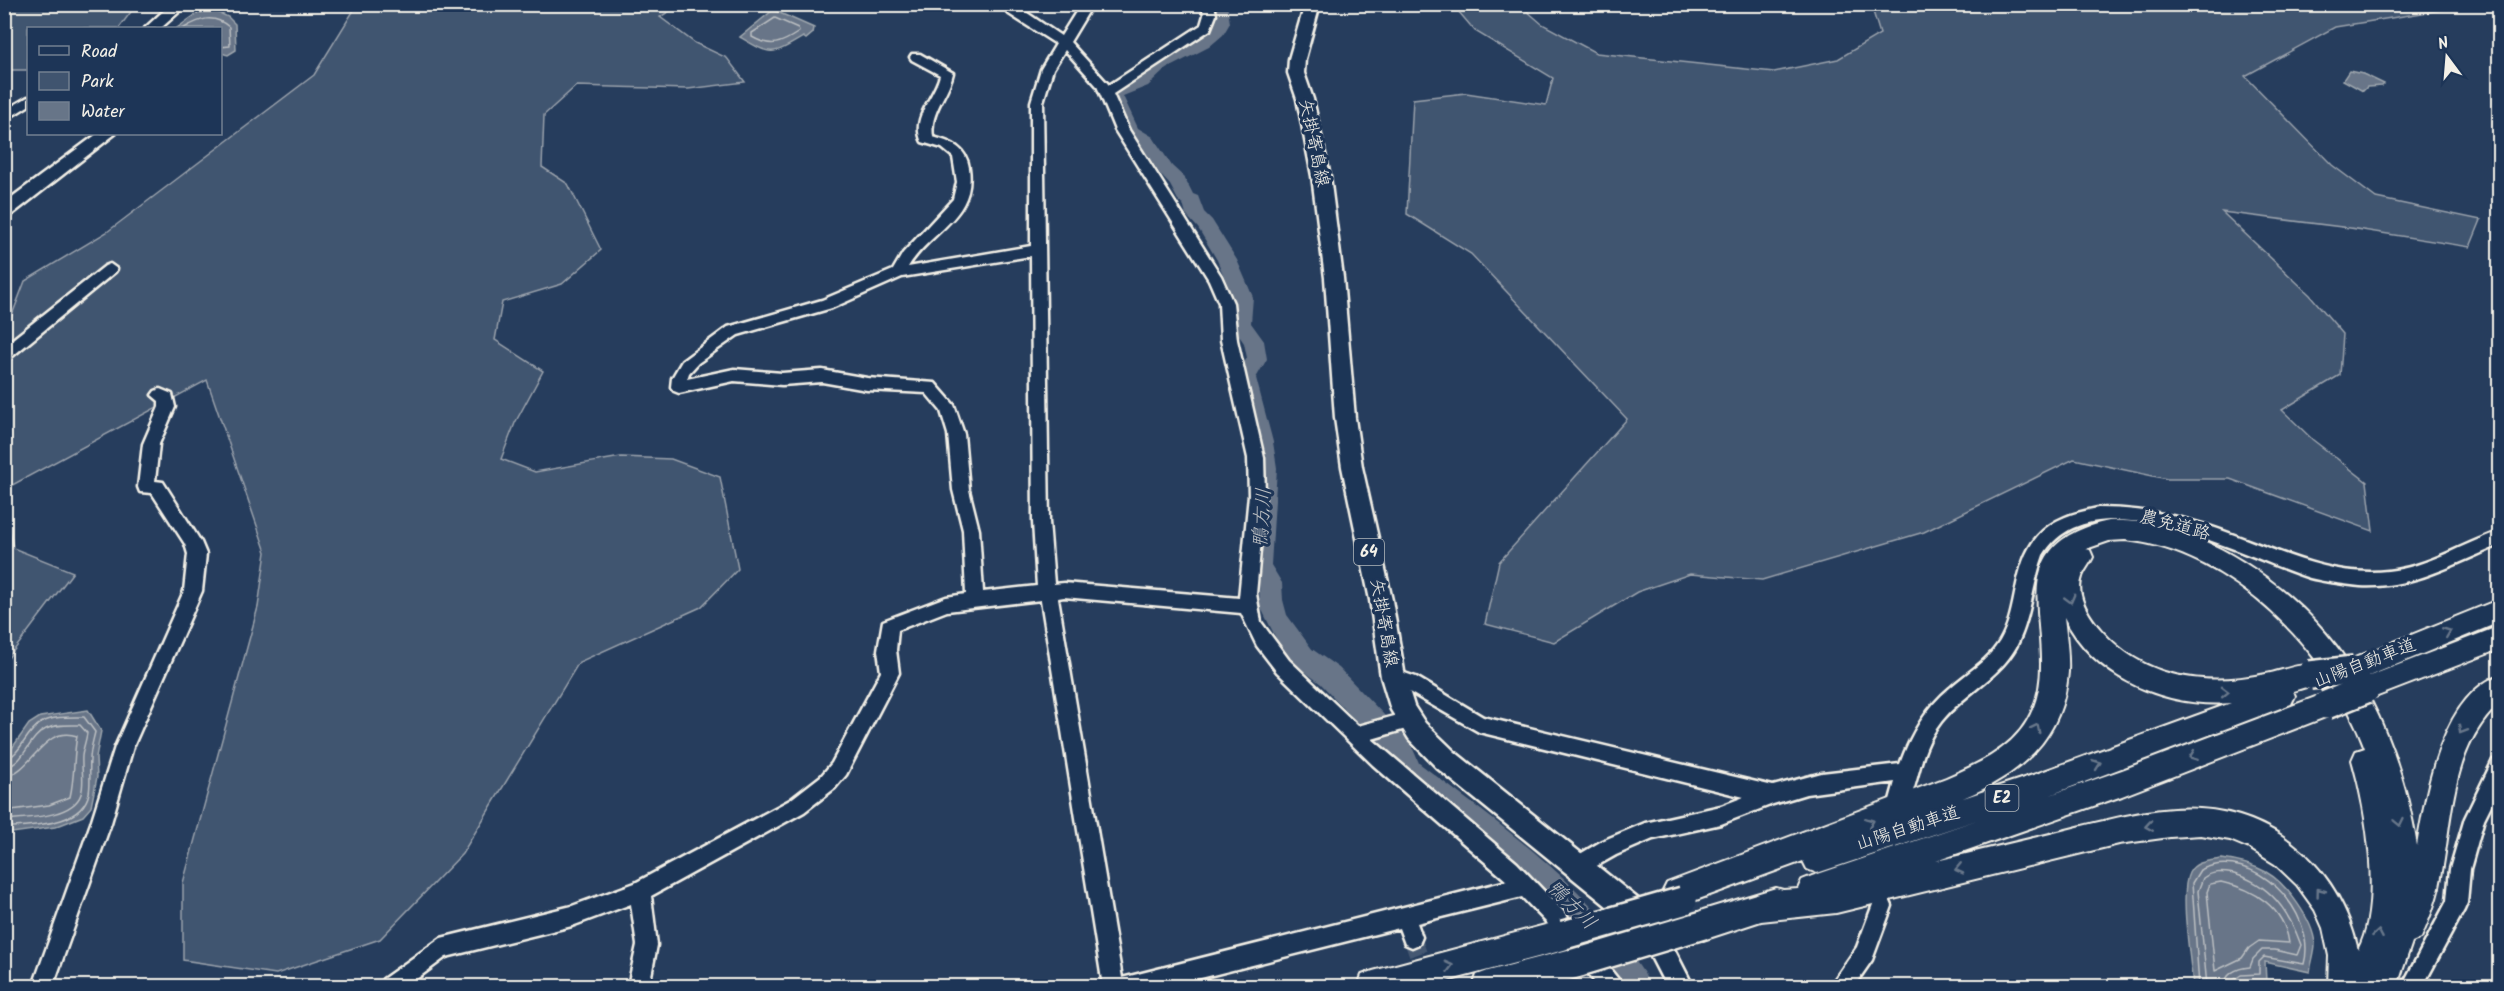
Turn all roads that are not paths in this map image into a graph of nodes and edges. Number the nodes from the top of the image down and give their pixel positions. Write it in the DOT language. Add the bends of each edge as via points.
graph roads {
  1 [pos="182,4"];
  2 [pos="1007,4"];
  3 [pos="1087,4"];
  4 [pos="1208,4"];
  5 [pos="1313,4"];
  6 [pos="153,27"];
  7 [pos="1064,39"];
  8 [pos="916,57"];
  9 [pos="1110,91"];
  10 [pos="27,101"];
  11 [pos="4,117"];
  12 [pos="106,135"];
  13 [pos="4,212"];
  14 [pos="1037,250"];
  15 [pos="110,269"];
  16 [pos="899,273"];
  17 [pos="4,355"];
  18 [pos="160,394"];
  19 [pos="2499,538"];
  20 [pos="1046,591"];
  21 [pos="975,600"];
  22 [pos="1248,606"];
  23 [pos="2499,610"];
  24 [pos="2499,637"];
  25 [pos="1393,677"];
  26 [pos="2360,679"];
  27 [pos="2499,686"];
  28 [pos="2318,688"];
  29 [pos="1399,723"];
  30 [pos="1359,734"];
  31 [pos="2499,766"];
  32 [pos="1905,772"];
  33 [pos="1773,795"];
  34 [pos="1900,800"];
  35 [pos="1577,867"];
  36 [pos="1526,886"];
  37 [pos="641,891"];
  38 [pos="1680,897"];
  39 [pos="1881,906"];
  40 [pos="1761,907"];
  41 [pos="1405,917"];
  42 [pos="1412,937"];
  43 [pos="2395,951"];
  44 [pos="43,987"];
  45 [pos="390,987"];
  46 [pos="639,987"];
  47 [pos="1113,987"];
  48 [pos="1129,987"];
  49 [pos="1373,987"];
  50 [pos="1488,987"];
  51 [pos="1611,987"];
  52 [pos="1680,987"];
  53 [pos="1842,987"];
  54 [pos="2343,987"];
  55 [pos="2354,987"];
  56 [pos="2382,987"];
  57 [pos="2412,987"];
  1 -- 6 [label="main road"];
  2 -- 7 [label="street" via="1012,11"];
  3 -- 7 [label="street"];
  4 -- 9 [label="street" via="1206,27"];
  5 -- 25 [label="main road, 矢掛寄島線 / 64" via="1296,73 1321,176 1347,436"];
  7 -- 9 [label="street"];
  7 -- 14 [label="street" via="1044,75 1037,102"];
  8 -- 16 [label="street" via="947,73 924,126 927,139 950,146 963,160 964,186 960,200 903,261"];
  9 -- 22 [label="street" via="1122,130 1216,280 1226,303 1229,340 1256,458"];
  10 -- 11 [label="street"];
  12 -- 13 [label="main road"];
  14 -- 16 [label="street"];
  14 -- 20 [label="street" via="1041,522"];
  15 -- 17 [label="street"];
  16 -- 21 [label="street" via="827,304 723,336 684,368 679,387 734,375 782,379 822,376 867,384 930,387 946,405 957,433 961,491 971,530"];
  18 -- 44 [label="street" via="166,398 167,406 151,444 146,487 157,487 193,542 197,554 193,591 124,747"];
  19 -- 32 [label="street, 農免道路" via="2414,573 2370,579 2312,571 2153,517 2099,513 2076,519 2056,527 2042,541 2033,558 2011,641 1984,673 1932,717"];
  20 -- 21 [label="street"];
  20 -- 22 [label="street"];
  20 -- 47 [label="street"];
  21 -- 37 [label="street" via="946,604 889,626 887,650 891,673 839,769 828,782 797,806"];
  22 -- 30 [label="street" via="1263,641 1283,666"];
  26 -- 23 [label="highway, 山陽自動車道 / E2, one-way"];
  24 -- 26 [label="highway, 山陽自動車道 / E2"];
  25 -- 29 [label="main road, 矢掛寄島線 / 64"];
  25 -- 33 [label="street" via="1479,724"];
  26 -- 28 [label="highway, 山陽自動車道 / E2, bridge"];
  27 -- 43 [label="highway, one-way" via="2459,732 2443,780 2425,887 2408,935"];
  38 -- 28 [label="highway, 山陽自動車道 / E2, one-way" via="2036,787"];
  28 -- 40 [label="highway, 山陽自動車道 / E2, one-way" via="2111,787"];
  55 -- 28 [label="highway, one-way" via="2377,943 2384,897 2382,840 2374,787 2355,724 2331,680 2302,640 2276,614 2251,593 2189,555 2128,543 2103,545 2074,563 2067,579 2068,597 2077,618 2094,642 2121,665 2156,682 2192,691"];
  29 -- 30 [label="street"];
  29 -- 35 [label="main road, 矢掛寄島線 / 64"];
  30 -- 36 [label="street" via="1380,759"];
  31 -- 57 [label="street" via="2475,818 2460,869 2457,903"];
  32 -- 33 [label="street" via="1836,778"];
  32 -- 34 [label="street, 農免道路"];
  33 -- 35 [label="street" via="1721,815 1652,830"];
  35 -- 52 [label="main road, 矢掛寄島線 / 64" via="1633,911 1659,946"];
  36 -- 41 [label="street"];
  36 -- 51 [label="street"];
  37 -- 45 [label="street" via="572,916 441,948"];
  37 -- 46 [label="street" via="647,956"];
  38 -- 43 [label="highway, one-way" via="1964,783 2008,760 2032,737 2051,690 2056,663 2049,590 2053,570 2061,555 2076,542 2123,530 2194,547 2225,564 2286,609 2347,679 2370,724 2385,767 2404,845 2404,907"];
  49 -- 38 [label="highway, 山陽自動車道 / E2, one-way, bridge" via="1564,935"];
  39 -- 53 [label="street" via="1865,953"];
  40 -- 50 [label="highway, 山陽自動車道 / E2, bridge"];
  54 -- 40 [label="highway, one-way" via="2346,969 2341,932 2324,896 2295,862 2238,829 2201,822 2119,831 1836,899"];
  41 -- 42 [label="street"];
  41 -- 48 [label="street"];
  43 -- 56 [label="highway"];
}
